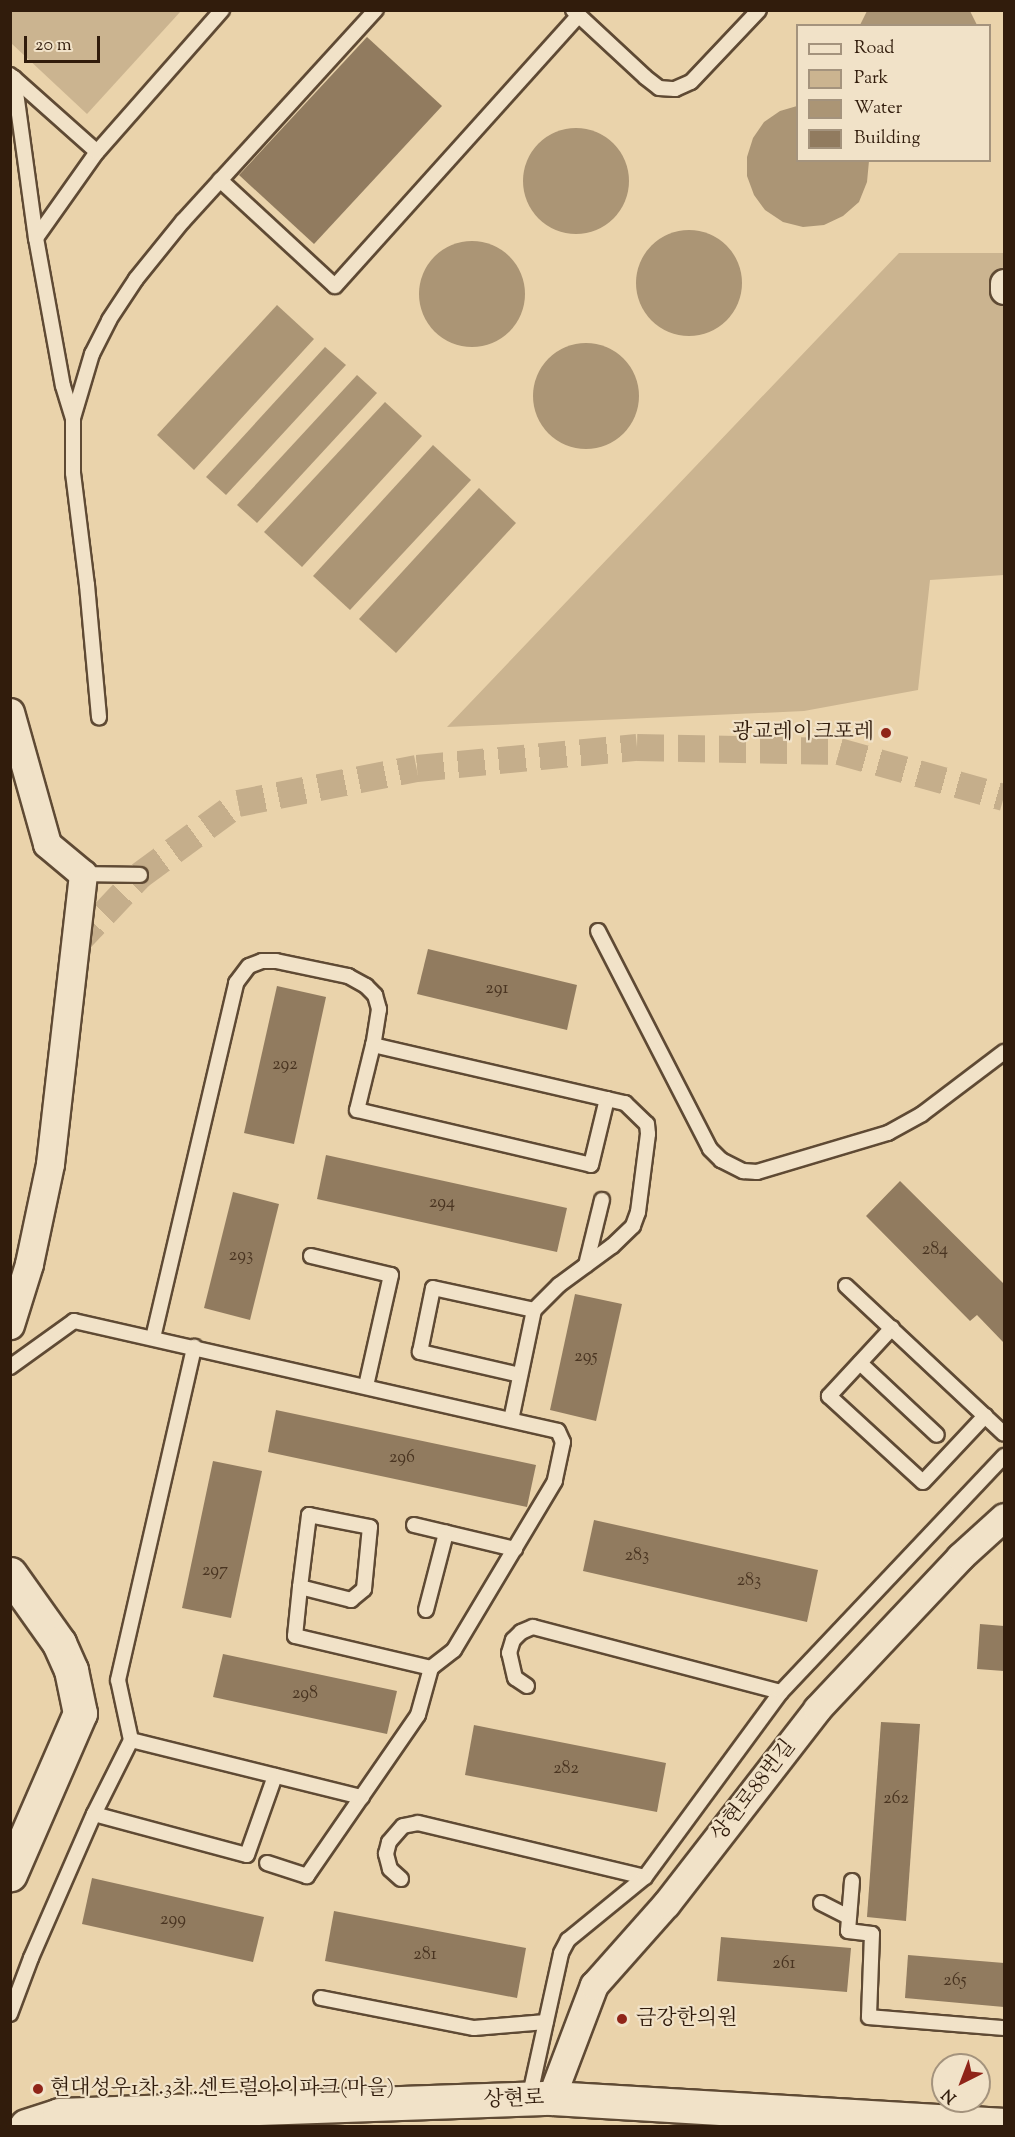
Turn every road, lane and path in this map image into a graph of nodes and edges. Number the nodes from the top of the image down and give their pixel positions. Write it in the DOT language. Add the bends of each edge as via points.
graph roads {
  1 [pos="222,10"];
  2 [pos="376,10"];
  3 [pos="759,10"];
  4 [pos="575,13"];
  5 [pos="12,77"];
  6 [pos="98,152"];
  7 [pos="220,180"];
  8 [pos="36,238"];
  9 [pos="1005,284"];
  10 [pos="1005,290"];
  11 [pos="73,418"];
  12 [pos="10,712"];
  13 [pos="99,717"];
  14 [pos="83,874"];
  15 [pos="140,875"];
  16 [pos="598,932"];
  17 [pos="373,1046"];
  18 [pos="1005,1052"];
  19 [pos="607,1098"];
  20 [pos="602,1200"];
  21 [pos="311,1256"];
  22 [pos="586,1265"];
  23 [pos="846,1286"];
  24 [pos="534,1310"];
  25 [pos="10,1324"];
  26 [pos="892,1328"];
  27 [pos="153,1338"];
  28 [pos="194,1347"];
  29 [pos="860,1363"];
  30 [pos="10,1367"];
  31 [pos="520,1375"];
  32 [pos="366,1386"];
  33 [pos="986,1416"];
  34 [pos="512,1420"];
  35 [pos="937,1434"];
  36 [pos="1005,1434"];
  37 [pos="1005,1456"];
  38 [pos="1005,1517"];
  39 [pos="414,1525"];
  40 [pos="446,1533"];
  41 [pos="515,1549"];
  42 [pos="10,1574"];
  43 [pos="300,1587"];
  44 [pos="426,1610"];
  45 [pos="431,1668"];
  46 [pos="527,1686"];
  47 [pos="781,1692"];
  48 [pos="131,1740"];
  49 [pos="275,1776"];
  50 [pos="362,1797"];
  51 [pos="94,1814"];
  52 [pos="267,1863"];
  53 [pos="10,1874"];
  54 [pos="645,1877"];
  55 [pos="401,1879"];
  56 [pos="852,1881"];
  57 [pos="821,1903"];
  58 [pos="849,1917"];
  59 [pos="321,1998"];
  60 [pos="10,2014"];
  61 [pos="546,2022"];
  62 [pos="1005,2028"];
  63 [pos="540,2099"];
  64 [pos="62,2121"];
  65 [pos="1005,2125"];
  66 [pos="26,2127"];
  1 -- 6 [label="lane"];
  2 -- 7 [label="lane"];
  3 -- 4 [label="lane" via="691,82 675,89 659,88"];
  4 -- 7 [label="lane" via="335,286"];
  5 -- 6 [label="lane"];
  5 -- 8 [label="lane"];
  6 -- 8 [label="lane"];
  7 -- 11 [label="lane" via="136,279 109,320 92,354"];
  8 -- 11 [label="lane" via="63,387"];
  9 -- 10 [label="street"];
  11 -- 13 [label="lane" via="74,473"];
  12 -- 14 [label="street" via="47,844"];
  14 -- 15 [label="lane"];
  14 -- 25 [label="street" via="50,1164 29,1264"];
  16 -- 18 [label="lane" via="710,1149 721,1160 743,1171 757,1172 898,1129"];
  17 -- 19 [label="lane"];
  17 -- 19 [label="lane" via="357,1110 591,1164"];
  17 -- 27 [label="lane" via="379,1009 375,995 348,976 262,961 249,966 236,983"];
  19 -- 22 [label="lane" via="637,1111 647,1124 648,1134 633,1226"];
  20 -- 22 [label="lane"];
  21 -- 32 [label="lane" via="391,1275"];
  22 -- 24 [label="lane"];
  23 -- 26 [label="lane"];
  24 -- 31 [label="lane"];
  24 -- 31 [label="lane" via="433,1288 420,1352"];
  26 -- 29 [label="lane"];
  26 -- 33 [label="lane"];
  27 -- 28 [label="lane"];
  27 -- 30 [label="lane" via="74,1321"];
  28 -- 32 [label="lane"];
  28 -- 48 [label="lane" via="118,1680"];
  29 -- 33 [label="lane" via="830,1396 923,1482"];
  29 -- 35 [label="lane"];
  31 -- 34 [label="lane"];
  32 -- 34 [label="lane"];
  33 -- 36 [label="lane"];
  34 -- 41 [label="lane" via="558,1431 563,1442 555,1481"];
  37 -- 47 [label="lane"];
  38 -- 63 [label="street, 상현로88번길" via="960,1557 817,1709 666,1904 594,1985"];
  39 -- 40 [label="lane"];
  40 -- 41 [label="lane"];
  40 -- 44 [label="lane"];
  41 -- 45 [label="lane" via="454,1650"];
  42 -- 53 [label="street" via="59,1643 71,1670 80,1713"];
  43 -- 43 [label="lane" via="309,1515 370,1527 364,1589 351,1600"];
  43 -- 45 [label="lane" via="295,1636"];
  45 -- 50 [label="lane" via="418,1715"];
  46 -- 47 [label="lane" via="515,1678 509,1653 513,1640 533,1628"];
  47 -- 54 [label="lane"];
  48 -- 49 [label="lane"];
  48 -- 51 [label="lane"];
  49 -- 50 [label="lane"];
  49 -- 51 [label="lane" via="247,1855"];
  50 -- 52 [label="lane" via="308,1876"];
  51 -- 60 [label="lane"];
  54 -- 55 [label="lane" via="418,1823 403,1826 389,1842 386,1854 390,1869"];
  54 -- 61 [label="lane" via="568,1940 561,1953"];
  56 -- 58 [label="lane"];
  57 -- 58 [label="lane"];
  58 -- 62 [label="lane" via="848,1931 872,1934 869,2017"];
  59 -- 61 [label="lane" via="474,2028"];
  61 -- 63 [label="lane"];
  63 -- 64 [label="street, 상현로"];
  63 -- 65 [label="street, 상현로"];
  64 -- 66 [label="street, 상현로"];
}
